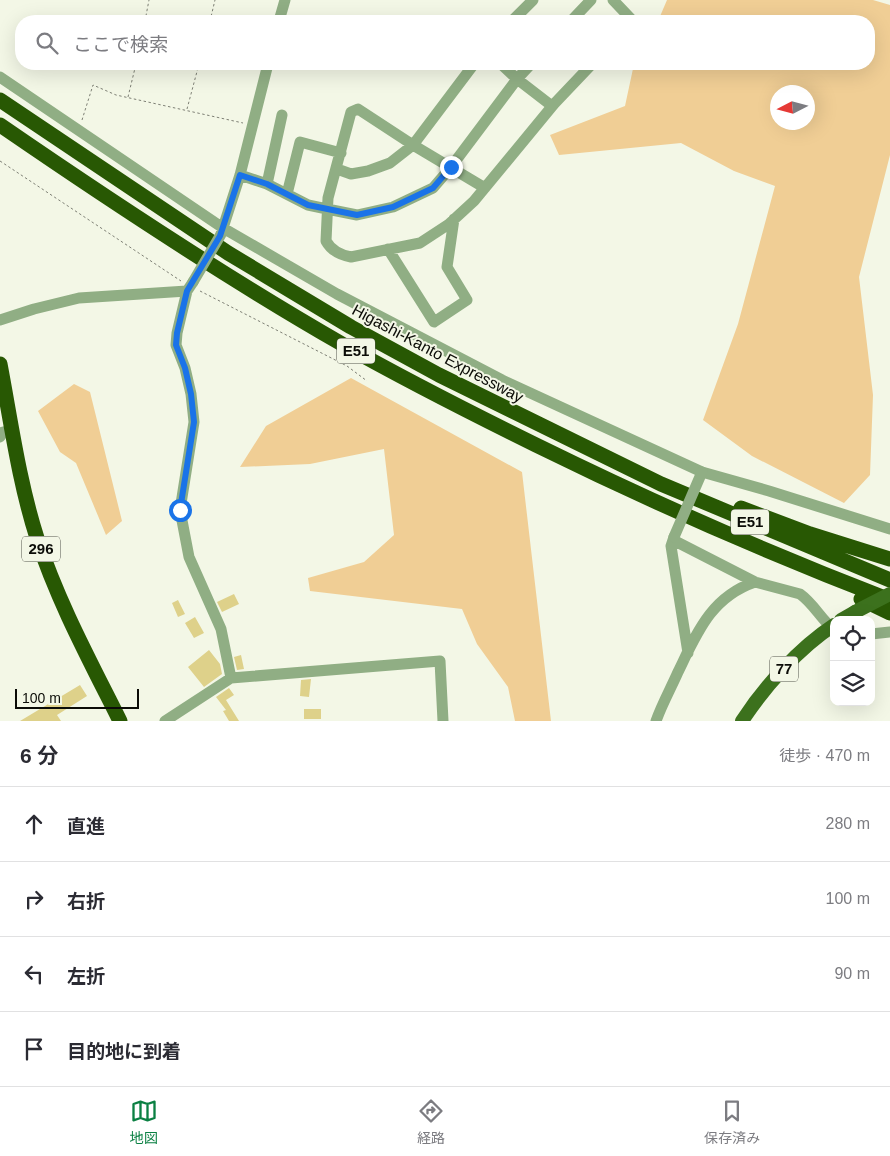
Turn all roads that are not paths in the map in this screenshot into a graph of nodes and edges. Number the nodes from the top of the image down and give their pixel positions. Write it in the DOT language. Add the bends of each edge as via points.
graph roads {
  1 [pos="285,0"];
  2 [pos="533,0"];
  3 [pos="591,0"];
  4 [pos="613,0"];
  5 [pos="281,15"];
  6 [pos="518,15"];
  7 [pos="577,15"];
  8 [pos="627,15"];
  9 [pos="266,70"];
  10 [pos="469,70"];
  11 [pos="507,70"];
  12 [pos="525,70"];
  13 [pos="586,70"];
  14 [pos="0,78"];
  15 [pos="517,79"];
  16 [pos="0,100"];
  17 [pos="552,106"];
  18 [pos="282,115"];
  19 [pos="0,125"];
  20 [pos="413,145"];
  21 [pos="341,153"];
  22 [pos="451,167"];
  23 [pos="337,169"];
  24 [pos="240,175"];
  25 [pos="267,184"];
  26 [pos="485,188"];
  27 [pos="287,194"];
  28 [pos="327,209"];
  29 [pos="454,219"];
  30 [pos="222,232"];
  31 [pos="388,250"];
  32 [pos="190,286"];
  33 [pos="0,320"];
  34 [pos="0,364"];
  35 [pos="6,434"];
  36 [pos="612,461"];
  37 [pos="702,472"];
  38 [pos="890,529"];
  39 [pos="734,536"];
  40 [pos="674,538"];
  41 [pos="890,559"];
  42 [pos="890,580"];
  43 [pos="755,582"];
  44 [pos="890,594"];
  45 [pos="890,600"];
  46 [pos="890,613"];
  47 [pos="848,616"];
  48 [pos="830,620"];
  49 [pos="830,629"];
  50 [pos="890,632"];
  51 [pos="875,634"];
  52 [pos="688,653"];
  53 [pos="231,678"];
  54 [pos="120,721"];
  55 [pos="165,721"];
  56 [pos="443,721"];
  57 [pos="656,721"];
  58 [pos="742,721"];
  1 -- 5 [label="street"];
  2 -- 6 [label="street"];
  3 -- 7 [label="street"];
  4 -- 8 [label="street"];
  9 -- 24 [label="street"];
  10 -- 20 [label="street"];
  11 -- 15 [label="street"];
  12 -- 15 [label="street"];
  13 -- 17 [label="street"];
  14 -- 30 [label="street"];
  15 -- 17 [label="street"];
  15 -- 22 [label="street"];
  16 -- 36 [label="highway, Higashi-Kanto Expressway / E51" via="228,253 351,327 439,375"];
  17 -- 26 [label="street"];
  18 -- 25 [label="street"];
  19 -- 39 [label="highway, E51" via="216,270 343,345 582,467"];
  20 -- 21 [label="street" via="358,109 351,112"];
  20 -- 22 [label="street"];
  20 -- 23 [label="street" via="390,163 368,171 351,174"];
  21 -- 23 [label="street"];
  21 -- 27 [label="street" via="300,142"];
  22 -- 26 [label="street"];
  22 -- 28 [label="street" via="433,188 393,207 357,215"];
  23 -- 28 [label="street"];
  24 -- 25 [label="street"];
  24 -- 30 [label="street"];
  25 -- 27 [label="street"];
  26 -- 29 [label="street"];
  27 -- 28 [label="street" via="308,205"];
  28 -- 31 [label="street" via="326,241 342,256"];
  29 -- 31 [label="street" via="420,243"];
  29 -- 31 [label="street" via="447,267 467,300 434,322"];
  30 -- 32 [label="street, bridge"];
  30 -- 37 [label="street" via="502,380"];
  32 -- 33 [label="street" via="79,298"];
  32 -- 53 [label="street" via="176,345 185,368 194,422 180,510 189,557 220,629"];
  34 -- 35 [label="highway, 296"];
  35 -- 54 [label="highway, 296" via="62,603"];
  36 -- 41 [label="highway" via="810,534"];
  36 -- 42 [label="highway, Higashi-Kanto Expressway / E51"];
  37 -- 38 [label="street"];
  37 -- 40 [label="street, bridge"];
  39 -- 45 [label="highway, E51"];
  39 -- 46 [label="highway" via="804,574"];
  40 -- 43 [label="street"];
  40 -- 52 [label="street" via="671,546"];
  43 -- 48 [label="street" via="800,594"];
  43 -- 52 [label="street" via="737,589 713,610 703,622"];
  44 -- 47 [label="main road, 77, bridge"];
  49 -- 58 [label="main road, 77" via="779,674"];
  50 -- 51 [label="street"];
  52 -- 57 [label="street"];
  53 -- 55 [label="street"];
  53 -- 56 [label="street" via="440,661"];
}
